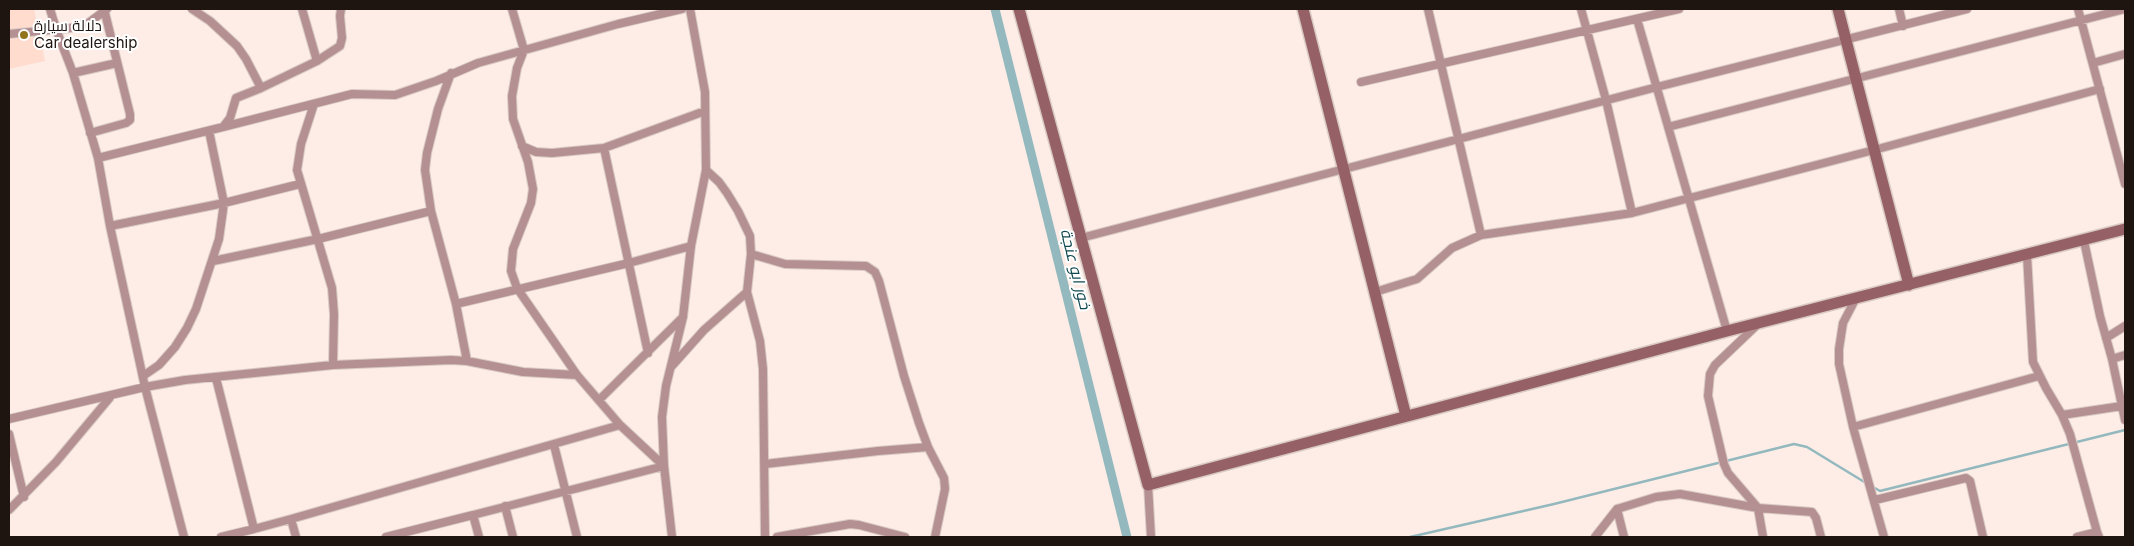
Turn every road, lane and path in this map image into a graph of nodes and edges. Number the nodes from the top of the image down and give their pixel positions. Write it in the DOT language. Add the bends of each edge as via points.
graph roads {
  1 [pos="50,9"];
  2 [pos="302,9"];
  3 [pos="341,9"];
  4 [pos="512,9"];
  5 [pos="682,9"];
  6 [pos="690,9"];
  7 [pos="1019,9"];
  8 [pos="1302,9"];
  9 [pos="1428,9"];
  10 [pos="1581,9"];
  11 [pos="1679,9"];
  12 [pos="1838,9"];
  13 [pos="1899,9"];
  14 [pos="1968,9"];
  15 [pos="2078,9"];
  16 [pos="2125,9"];
  17 [pos="105,10"];
  18 [pos="197,10"];
  19 [pos="1664,10"];
  20 [pos="1637,19"];
  21 [pos="2081,20"];
  22 [pos="1903,26"];
  23 [pos="56,30"];
  24 [pos="1587,30"];
  25 [pos="9,34"];
  26 [pos="1846,40"];
  27 [pos="524,50"];
  28 [pos="2125,54"];
  29 [pos="317,61"];
  30 [pos="117,63"];
  31 [pos="1441,63"];
  32 [pos="2093,63"];
  33 [pos="73,73"];
  34 [pos="451,73"];
  35 [pos="1856,79"];
  36 [pos="1361,82"];
  37 [pos="1656,87"];
  38 [pos="261,88"];
  39 [pos="2100,89"];
  40 [pos="1606,100"];
  41 [pos="314,104"];
  42 [pos="705,111"];
  43 [pos="224,127"];
  44 [pos="1668,127"];
  45 [pos="209,131"];
  46 [pos="90,133"];
  47 [pos="1460,140"];
  48 [pos="522,146"];
  49 [pos="604,148"];
  50 [pos="1874,150"];
  51 [pos="98,158"];
  52 [pos="706,170"];
  53 [pos="1344,170"];
  54 [pos="300,184"];
  55 [pos="2125,184"];
  56 [pos="1688,197"];
  57 [pos="224,203"];
  58 [pos="431,211"];
  59 [pos="1632,213"];
  60 [pos="110,226"];
  61 [pos="2125,229"];
  62 [pos="1480,235"];
  63 [pos="1081,238"];
  64 [pos="318,239"];
  65 [pos="2084,241"];
  66 [pos="692,246"];
  67 [pos="751,254"];
  68 [pos="2026,255"];
  69 [pos="213,261"];
  70 [pos="629,263"];
  71 [pos="1909,285"];
  72 [pos="517,288"];
  73 [pos="747,292"];
  74 [pos="1374,292"];
  75 [pos="1856,298"];
  76 [pos="456,304"];
  77 [pos="682,317"];
  78 [pos="1760,322"];
  79 [pos="2125,326"];
  80 [pos="1727,331"];
  81 [pos="2106,338"];
  82 [pos="648,354"];
  83 [pos="2125,355"];
  84 [pos="2112,359"];
  85 [pos="467,361"];
  86 [pos="333,365"];
  87 [pos="670,369"];
  88 [pos="577,375"];
  89 [pos="143,376"];
  90 [pos="2039,376"];
  91 [pos="216,378"];
  92 [pos="145,387"];
  93 [pos="112,395"];
  94 [pos="598,400"];
  95 [pos="2122,406"];
  96 [pos="2062,415"];
  97 [pos="1406,416"];
  98 [pos="9,419"];
  99 [pos="2125,420"];
  100 [pos="620,425"];
  101 [pos="1853,426"];
  102 [pos="9,434"];
  103 [pos="554,445"];
  104 [pos="928,447"];
  105 [pos="765,464"];
  106 [pos="664,466"];
  107 [pos="1148,485"];
  108 [pos="566,491"];
  109 [pos="24,497"];
  110 [pos="1875,500"];
  111 [pos="505,506"];
  112 [pos="1617,508"];
  113 [pos="1758,508"];
  114 [pos="9,510"];
  115 [pos="473,515"];
  116 [pos="291,519"];
  117 [pos="254,529"];
  118 [pos="2098,534"];
  119 [pos="184,537"];
  120 [pos="221,537"];
  121 [pos="296,537"];
  122 [pos="386,537"];
  123 [pos="479,537"];
  124 [pos="513,537"];
  125 [pos="577,537"];
  126 [pos="672,537"];
  127 [pos="765,537"];
  128 [pos="777,537"];
  129 [pos="905,537"];
  130 [pos="935,537"];
  131 [pos="1151,537"];
  132 [pos="1595,537"];
  133 [pos="1624,537"];
  134 [pos="1764,537"];
  135 [pos="1821,537"];
  136 [pos="1884,537"];
  137 [pos="1983,537"];
  138 [pos="2077,537"];
  1 -- 23 [label="street"];
  2 -- 29 [label="street"];
  3 -- 29 [label="street" via="340,46"];
  4 -- 27 [label="street"];
  5 -- 27 [label="street"];
  6 -- 42 [label="street" via="703,75"];
  7 -- 63 [label="street"];
  8 -- 53 [label="street"];
  9 -- 31 [label="street"];
  10 -- 24 [label="street"];
  11 -- 19 [label="street"];
  12 -- 26 [label="street"];
  13 -- 22 [label="street"];
  14 -- 22 [label="street"];
  15 -- 21 [label="street"];
  16 -- 21 [label="street"];
  17 -- 23 [label="street" via="87,24"];
  17 -- 30 [label="street"];
  18 -- 38 [label="street" via="237,46"];
  19 -- 20 [label="street"];
  20 -- 24 [label="street"];
  20 -- 37 [label="street"];
  21 -- 32 [label="street"];
  21 -- 35 [label="street"];
  22 -- 26 [label="street"];
  23 -- 25 [label="street"];
  23 -- 33 [label="street"];
  24 -- 31 [label="street"];
  24 -- 40 [label="street"];
  26 -- 35 [label="street"];
  26 -- 37 [label="street"];
  27 -- 34 [label="street"];
  27 -- 48 [label="street" via="512,96 513,119"];
  28 -- 32 [label="street"];
  29 -- 38 [label="street"];
  30 -- 33 [label="street"];
  30 -- 46 [label="street" via="130,120"];
  31 -- 36 [label="street"];
  31 -- 47 [label="street"];
  32 -- 39 [label="street"];
  33 -- 46 [label="street"];
  34 -- 41 [label="street" via="395,95 352,94"];
  34 -- 58 [label="street" via="427,153 426,188"];
  35 -- 44 [label="street"];
  35 -- 50 [label="street"];
  37 -- 40 [label="street"];
  37 -- 44 [label="street"];
  38 -- 43 [label="street" via="236,98"];
  39 -- 50 [label="street"];
  39 -- 55 [label="street"];
  40 -- 47 [label="street"];
  40 -- 59 [label="street"];
  41 -- 43 [label="street"];
  41 -- 54 [label="street" via="298,160"];
  42 -- 49 [label="street"];
  42 -- 52 [label="street"];
  43 -- 45 [label="street"];
  44 -- 56 [label="street"];
  45 -- 51 [label="street"];
  45 -- 57 [label="street"];
  46 -- 51 [label="street"];
  47 -- 53 [label="street"];
  47 -- 62 [label="street"];
  48 -- 49 [label="street" via="536,152 552,153"];
  48 -- 72 [label="street" via="533,189 531,203 513,248 512,271"];
  49 -- 70 [label="street"];
  50 -- 56 [label="street"];
  50 -- 71 [label="street"];
  51 -- 60 [label="street"];
  52 -- 66 [label="street"];
  52 -- 67 [label="street" via="719,182 738,211 750,236"];
  53 -- 63 [label="street"];
  53 -- 74 [label="street"];
  54 -- 57 [label="street"];
  54 -- 64 [label="street"];
  56 -- 59 [label="street"];
  56 -- 80 [label="street"];
  57 -- 60 [label="street"];
  57 -- 69 [label="street"];
  58 -- 64 [label="street"];
  58 -- 76 [label="street"];
  59 -- 62 [label="street"];
  60 -- 89 [label="street"];
  61 -- 65 [label="street"];
  62 -- 74 [label="street" via="1452,248 1417,279"];
  63 -- 107 [label="street"];
  64 -- 69 [label="street"];
  64 -- 86 [label="street" via="333,294"];
  65 -- 68 [label="street"];
  65 -- 81 [label="street"];
  66 -- 70 [label="street"];
  66 -- 77 [label="street"];
  67 -- 73 [label="street"];
  67 -- 104 [label="street" via="785,264 856,264 871,268 879,281 904,376"];
  68 -- 71 [label="street"];
  68 -- 90 [label="street" via="2032,347"];
  69 -- 89 [label="street" via="196,308 176,347 159,366"];
  70 -- 72 [label="street"];
  70 -- 82 [label="street"];
  71 -- 75 [label="street"];
  72 -- 76 [label="street"];
  72 -- 88 [label="street"];
  73 -- 87 [label="street" via="704,330"];
  73 -- 105 [label="street" via="760,342 763,369"];
  74 -- 97 [label="street"];
  75 -- 78 [label="street"];
  75 -- 101 [label="street" via="1843,323 1838,349"];
  76 -- 85 [label="street"];
  77 -- 82 [label="street"];
  77 -- 87 [label="street"];
  78 -- 80 [label="street"];
  78 -- 113 [label="street" via="1715,365 1708,384 1710,408 1724,464"];
  79 -- 81 [label="street"];
  80 -- 97 [label="street"];
  81 -- 84 [label="street"];
  82 -- 94 [label="street"];
  83 -- 84 [label="street"];
  84 -- 95 [label="street"];
  85 -- 86 [label="street" via="409,360"];
  85 -- 88 [label="street" via="523,372"];
  86 -- 91 [label="street"];
  87 -- 106 [label="street" via="662,417"];
  88 -- 94 [label="street"];
  89 -- 92 [label="street"];
  90 -- 96 [label="street"];
  90 -- 101 [label="street"];
  91 -- 92 [label="street"];
  91 -- 117 [label="street"];
  92 -- 93 [label="street"];
  92 -- 119 [label="street"];
  93 -- 98 [label="street"];
  93 -- 109 [label="street"];
  94 -- 100 [label="street"];
  95 -- 96 [label="street"];
  95 -- 99 [label="street"];
  96 -- 118 [label="street"];
  97 -- 107 [label="street"];
  100 -- 103 [label="street"];
  100 -- 106 [label="street"];
  101 -- 110 [label="street"];
  102 -- 109 [label="street"];
  103 -- 108 [label="street"];
  103 -- 116 [label="street"];
  104 -- 105 [label="street"];
  104 -- 130 [label="street" via="944,478 945,488"];
  105 -- 127 [label="street"];
  106 -- 108 [label="street"];
  106 -- 126 [label="street"];
  107 -- 131 [label="street"];
  108 -- 111 [label="street"];
  108 -- 125 [label="street"];
  109 -- 114 [label="street"];
  110 -- 136 [label="street"];
  110 -- 137 [label="street" via="1966,478 1970,481"];
  111 -- 115 [label="street"];
  111 -- 124 [label="street"];
  112 -- 113 [label="street" via="1680,494"];
  112 -- 132 [label="street"];
  112 -- 133 [label="street"];
  113 -- 134 [label="street"];
  113 -- 135 [label="street" via="1812,512"];
  115 -- 122 [label="street"];
  115 -- 123 [label="street"];
  116 -- 117 [label="street"];
  116 -- 121 [label="street"];
  117 -- 120 [label="street"];
  118 -- 138 [label="street"];
  128 -- 129 [label="street" via="850,524"];
}
